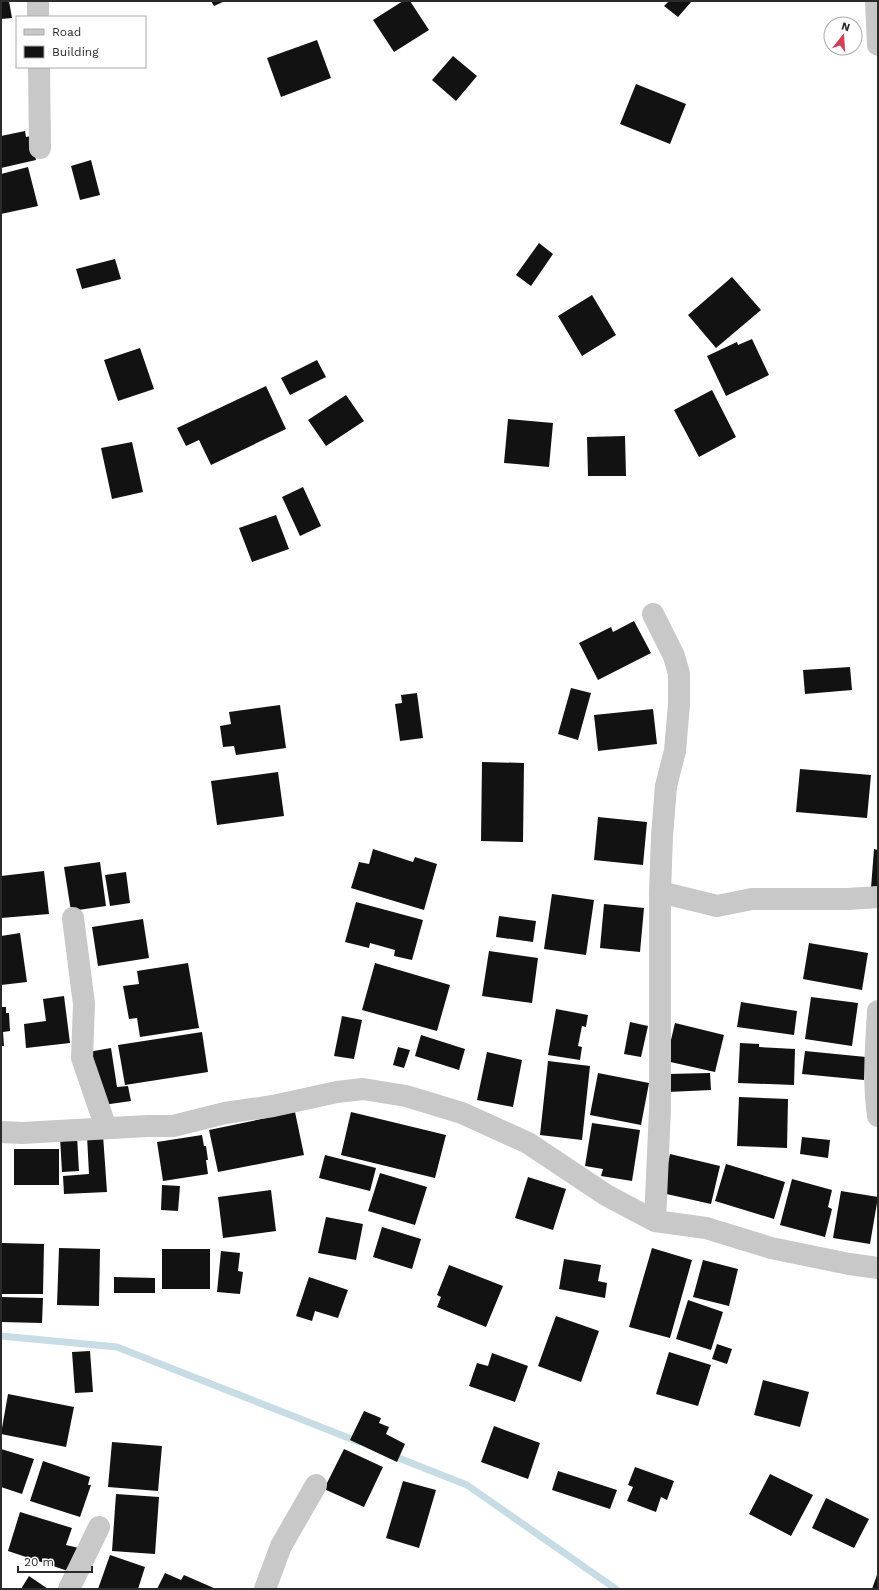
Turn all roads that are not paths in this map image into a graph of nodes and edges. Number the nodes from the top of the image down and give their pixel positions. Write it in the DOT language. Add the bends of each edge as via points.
graph roads {
  1 [pos="38,1"];
  2 [pos="876,1"];
  3 [pos="38,16"];
  4 [pos="878,45"];
  5 [pos="39,68"];
  6 [pos="40,148"];
  7 [pos="653,614"];
  8 [pos="660,892"];
  9 [pos="878,897"];
  10 [pos="73,918"];
  11 [pos="878,1011"];
  12 [pos="878,1116"];
  13 [pos="106,1128"];
  14 [pos="1,1132"];
  15 [pos="655,1221"];
  16 [pos="878,1268"];
  17 [pos="316,1486"];
  18 [pos="99,1527"];
  19 [pos="69,1589"];
  20 [pos="265,1589"];
  1 -- 3 [label="street"];
  2 -- 4 [label="street"];
  5 -- 6 [label="street"];
  7 -- 8 [label="street" via="674,656 679,674 676,743 666,786"];
  8 -- 9 [label="street" via="716,906 752,899"];
  8 -- 15 [label="street" via="660,1109"];
  10 -- 13 [label="street" via="84,1004 82,1058"];
  11 -- 12 [label="street" via="875,1064"];
  13 -- 14 [label="street"];
  13 -- 15 [label="street" via="173,1126 225,1113 337,1092 364,1090 406,1096 462,1113 528,1143 606,1195"];
  15 -- 16 [label="street" via="706,1228 771,1248"];
  17 -- 20 [label="street" via="280,1546"];
  18 -- 19 [label="street"];
}
